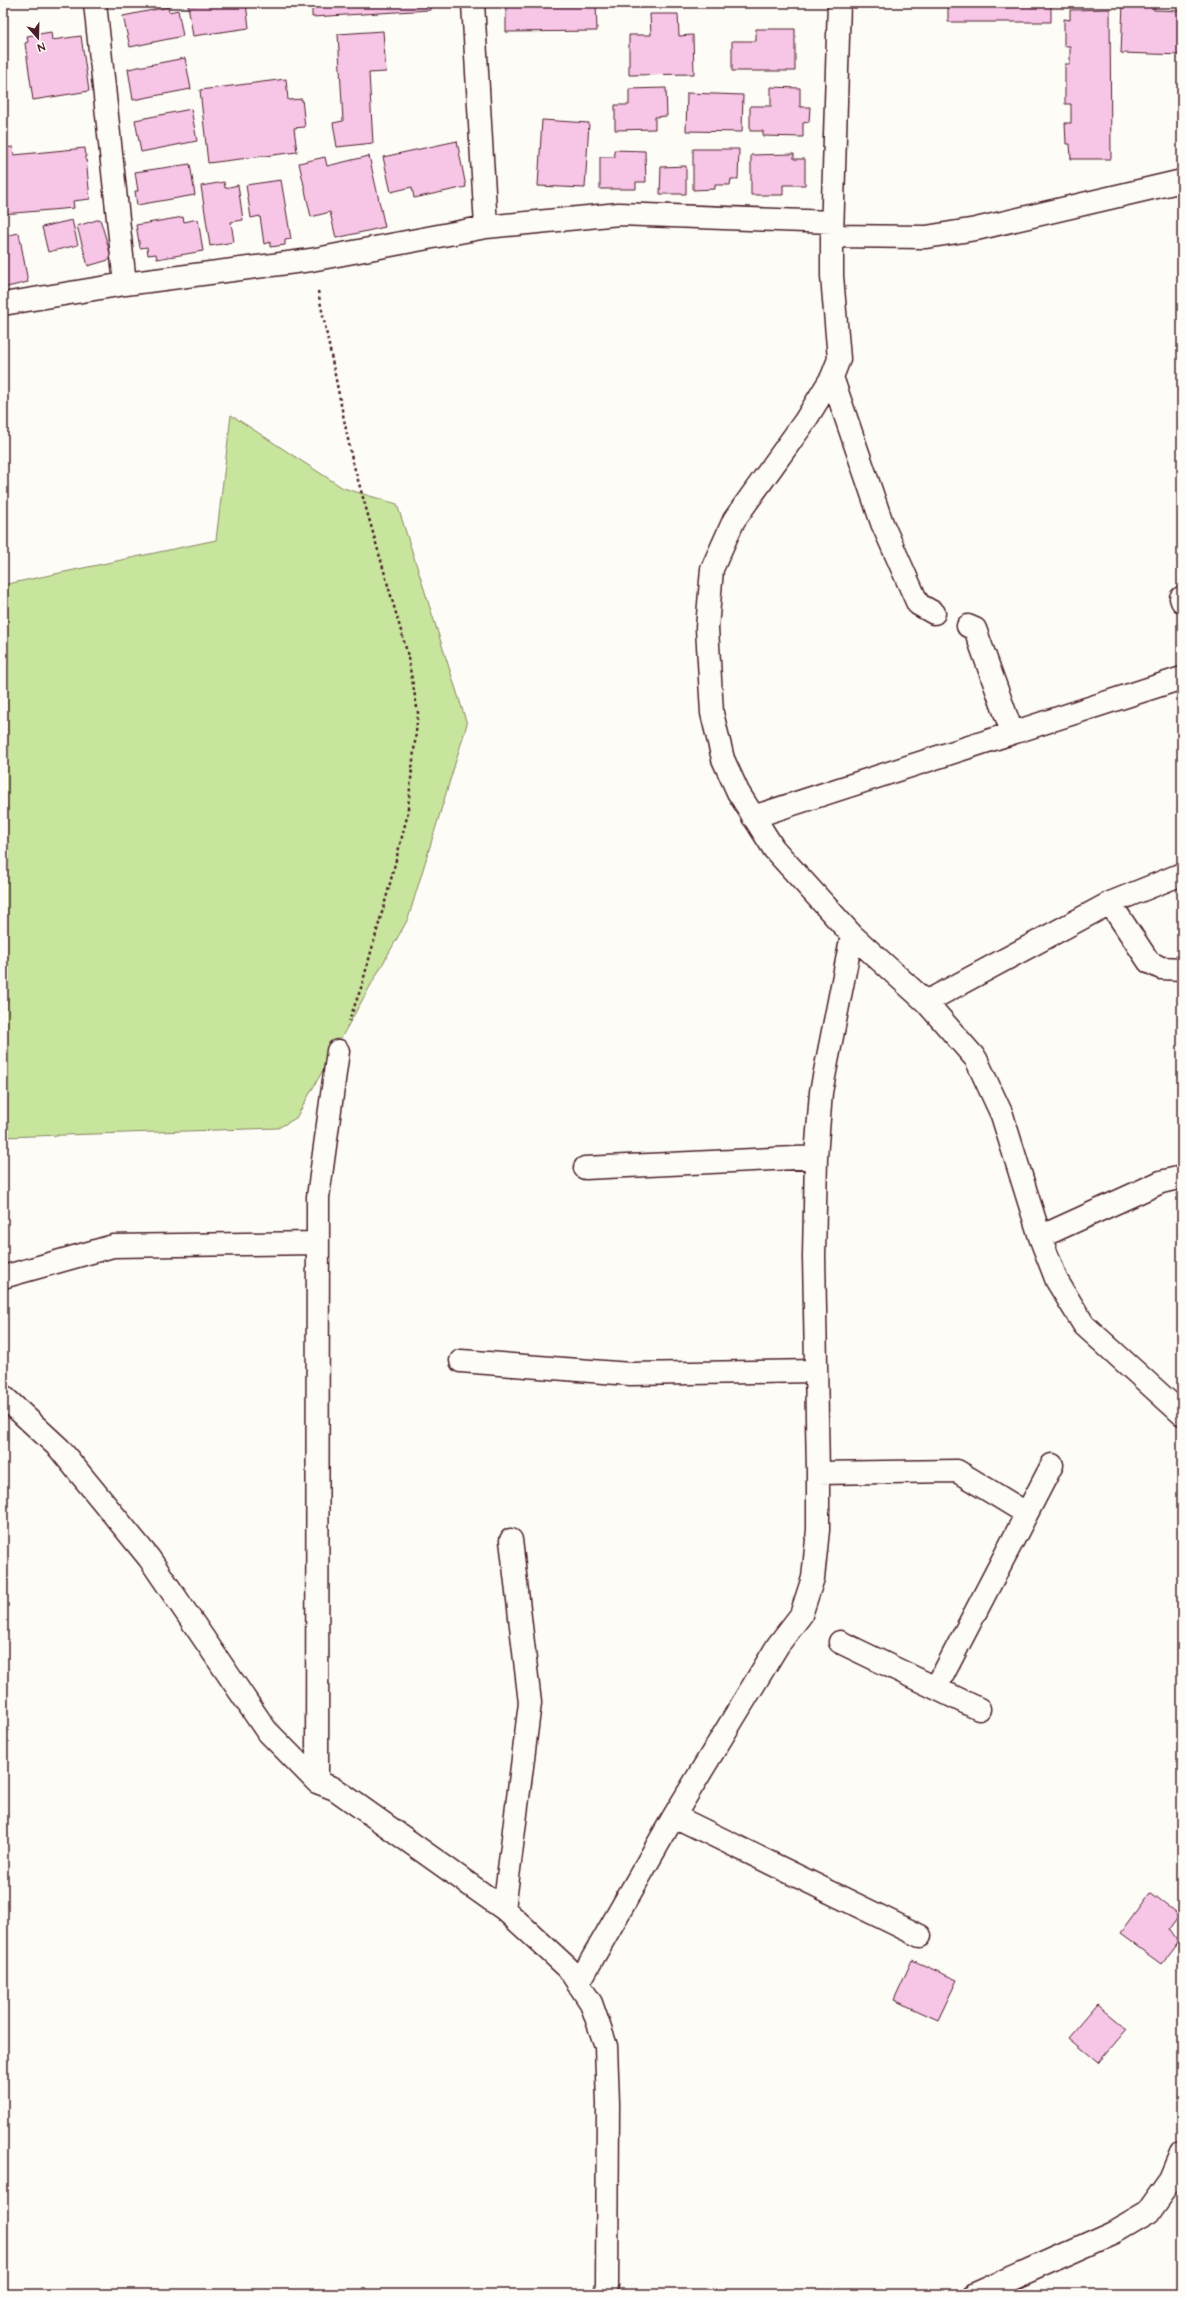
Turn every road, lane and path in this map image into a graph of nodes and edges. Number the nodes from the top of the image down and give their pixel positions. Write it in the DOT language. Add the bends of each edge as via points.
graph roads {
  1 [pos="95,3"];
  2 [pos="473,3"];
  3 [pos="840,3"];
  4 [pos="1182,181"];
  5 [pos="486,227"];
  6 [pos="832,229"];
  7 [pos="311,260"];
  8 [pos="125,284"];
  9 [pos="3,304"];
  10 [pos="832,378"];
  11 [pos="934,613"];
  12 [pos="968,626"];
  13 [pos="1182,678"];
  14 [pos="1012,732"];
  15 [pos="753,817"];
  16 [pos="1182,874"];
  17 [pos="1110,903"];
  18 [pos="852,935"];
  19 [pos="1182,968"];
  20 [pos="926,1002"];
  21 [pos="338,1051"];
  22 [pos="816,1157"];
  23 [pos="585,1168"];
  24 [pos="1182,1177"];
  25 [pos="1040,1237"];
  26 [pos="317,1243"];
  27 [pos="3,1277"];
  28 [pos="461,1361"];
  29 [pos="816,1371"];
  30 [pos="3,1396"];
  31 [pos="1182,1414"];
  32 [pos="1052,1465"];
  33 [pos="818,1474"];
  34 [pos="1026,1513"];
  35 [pos="511,1540"];
  36 [pos="840,1642"];
  37 [pos="936,1688"];
  38 [pos="979,1709"];
  39 [pos="317,1782"];
  40 [pos="674,1816"];
  41 [pos="504,1909"];
  42 [pos="920,1936"];
  43 [pos="578,1984"];
  44 [pos="1182,2154"];
  45 [pos="605,2294"];
  46 [pos="975,2294"];
  1 -- 8 [label="street"];
  2 -- 5 [label="street"];
  3 -- 6 [label="street"];
  4 -- 6 [label="street" via="976,229 926,237"];
  5 -- 6 [label="street" via="619,214"];
  5 -- 7 [label="street"];
  6 -- 10 [label="street" via="832,276 839,358"];
  7 -- 8 [label="street"];
  7 -- 21 [label="path" via="352,459 407,652 418,713 407,817 361,988"];
  8 -- 9 [label="street"];
  10 -- 11 [label="street" via="882,523 918,604"];
  10 -- 15 [label="street" via="805,421 734,520 712,569 707,628 712,713 723,759"];
  12 -- 14 [label="street" via="975,629"];
  13 -- 14 [label="street"];
  14 -- 15 [label="street"];
  15 -- 18 [label="street" via="774,849"];
  16 -- 17 [label="street"];
  17 -- 19 [label="street" via="1149,962 1161,968"];
  17 -- 20 [label="street"];
  18 -- 20 [label="street"];
  18 -- 22 [label="street" via="821,1092"];
  20 -- 25 [label="street" via="976,1058 1002,1115"];
  21 -- 26 [label="street" via="318,1197"];
  22 -- 23 [label="street"];
  22 -- 29 [label="street"];
  24 -- 25 [label="street" via="1161,1182"];
  25 -- 31 [label="street" via="1057,1281 1084,1325"];
  26 -- 27 [label="street" via="113,1246"];
  26 -- 39 [label="street"];
  28 -- 29 [label="street" via="630,1374"];
  29 -- 33 [label="street"];
  30 -- 39 [label="street" via="60,1448 149,1558 266,1730"];
  32 -- 34 [label="street"];
  33 -- 34 [label="street" via="957,1471"];
  33 -- 40 [label="street" via="818,1530 814,1578 801,1615 778,1645"];
  34 -- 37 [label="street"];
  35 -- 41 [label="street" via="530,1703"];
  36 -- 37 [label="street"];
  37 -- 38 [label="street"];
  39 -- 41 [label="street" via="335,1789"];
  40 -- 42 [label="street"];
  40 -- 43 [label="street"];
  41 -- 43 [label="street" via="568,1968"];
  43 -- 45 [label="street" via="591,2003 606,2046 608,2104"];
  44 -- 46 [label="street" via="1171,2180 1148,2212 1114,2232"];
}
